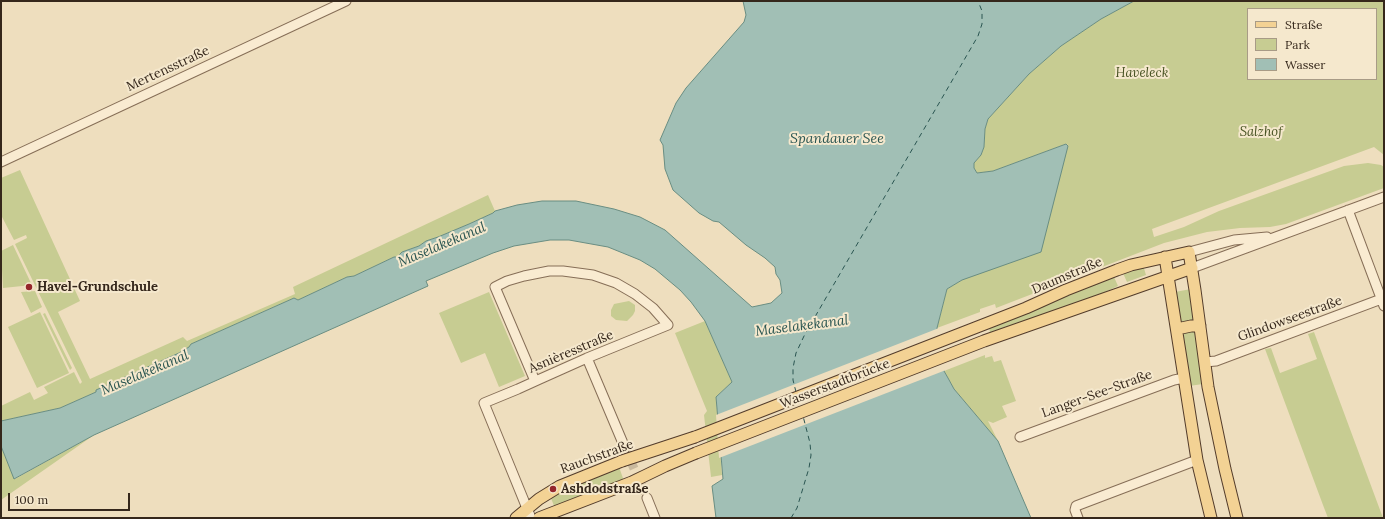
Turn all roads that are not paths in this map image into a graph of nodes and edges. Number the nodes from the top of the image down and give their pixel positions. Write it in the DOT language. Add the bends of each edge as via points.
graph roads {
  1 [pos="346,1"];
  2 [pos="1,162"];
  3 [pos="1384,197"];
  4 [pos="1348,210"];
  5 [pos="1282,235"];
  6 [pos="1188,252"];
  7 [pos="1165,258"];
  8 [pos="1192,268"];
  9 [pos="1168,276"];
  10 [pos="1383,301"];
  11 [pos="982,325"];
  12 [pos="1200,326"];
  13 [pos="1177,329"];
  14 [pos="587,358"];
  15 [pos="1205,362"];
  16 [pos="1184,378"];
  17 [pos="536,381"];
  18 [pos="695,437"];
  19 [pos="1020,437"];
  20 [pos="625,448"];
  21 [pos="1197,460"];
  22 [pos="647,498"];
  23 [pos="529,513"];
  24 [pos="516,518"];
  25 [pos="539,518"];
  26 [pos="655,518"];
  27 [pos="1078,518"];
  28 [pos="1211,518"];
  29 [pos="1238,518"];
  1 -- 2 [label="street, Mertensstraße"];
  3 -- 4 [label="street"];
  4 -- 5 [label="street"];
  4 -- 10 [label="street"];
  5 -- 6 [label="street" via="1234,240"];
  5 -- 8 [label="street"];
  6 -- 7 [label="main road, Daumstraße"];
  6 -- 8 [label="main road"];
  7 -- 9 [label="main road"];
  7 -- 11 [label="main road, Daumstraße" via="1117,270"];
  8 -- 9 [label="main road"];
  8 -- 12 [label="main road"];
  9 -- 13 [label="main road"];
  9 -- 25 [label="main road, Wasserstadtbrücke, bridge" via="984,341 696,453 632,482"];
  10 -- 15 [label="street, Glindowseestraße" via="1216,361"];
  11 -- 18 [label="main road, Wasserstadtbrücke"];
  12 -- 13 [label="main road"];
  12 -- 15 [label="main road"];
  13 -- 16 [label="main road"];
  14 -- 17 [label="street, Asnièresstraße"];
  14 -- 17 [label="street, Asnièresstraße" via="668,325 653,308 628,289 593,275 563,271 537,273 495,287"];
  14 -- 20 [label="street"];
  15 -- 29 [label="main road" via="1225,469"];
  16 -- 19 [label="street, Langer-See-Straße"];
  16 -- 21 [label="main road"];
  17 -- 23 [label="street, Asnièresstraße" via="484,403"];
  18 -- 23 [label="main road, Rauchstraße, bridge" via="560,486 539,499"];
  21 -- 27 [label="street" via="1076,506"];
  21 -- 28 [label="main road"];
  22 -- 26 [label="street"];
  23 -- 24 [label="main road, Rauchstraße"];
}
